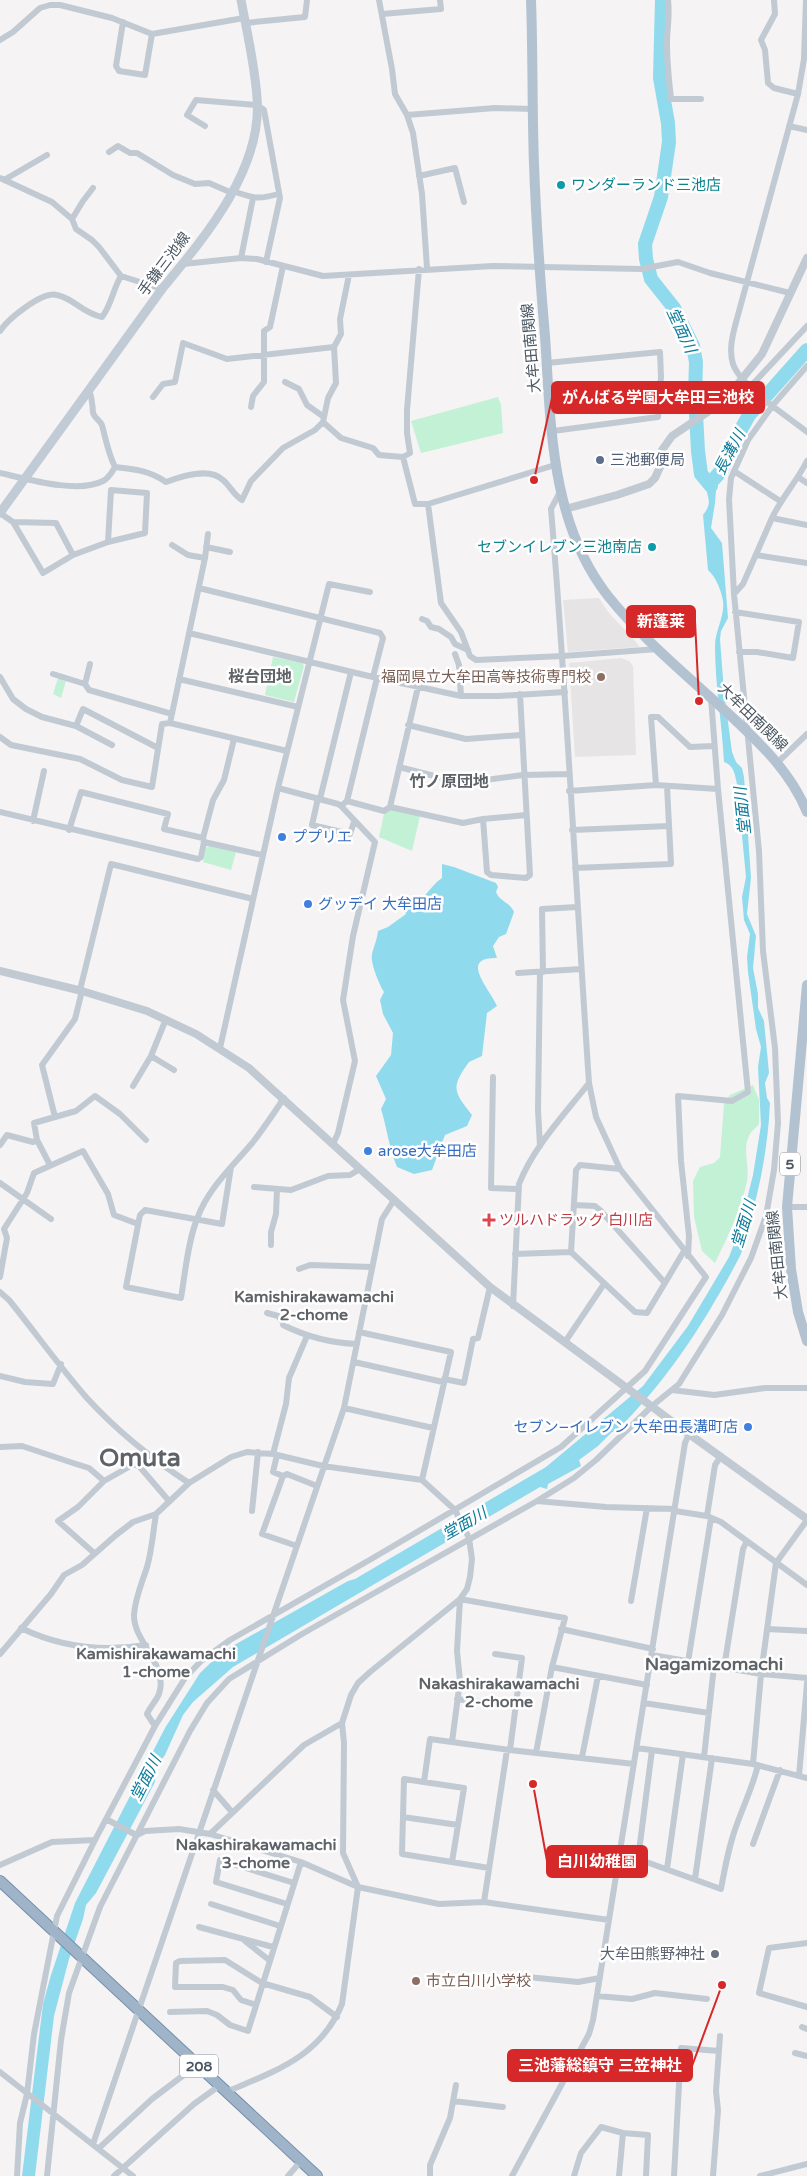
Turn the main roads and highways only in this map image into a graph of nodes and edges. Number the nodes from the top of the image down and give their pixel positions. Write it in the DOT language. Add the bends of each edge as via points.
graph roads {
  1 [pos="241,0"];
  2 [pos="531,0"];
  3 [pos="0,513"];
  4 [pos="807,812"];
  5 [pos="807,985"];
  6 [pos="803,1062"];
  7 [pos="807,1341"];
  8 [pos="0,1881"];
  9 [pos="317,2176"];
  1 -- 3 [label="main road, 手鎌三池線" via="257,105 252,150 233,192"];
  2 -- 4 [label="main road, 大牟田南関線" via="539,266 555,465 571,529 608,595 645,637 778,762"];
  5 -- 6 [label="main road, 大牟田南関線 / 5"];
  6 -- 7 [label="main road, 大牟田南関線 / 5" via="787,1207 790,1269"];
  8 -- 9 [label="highway, 208"];
}
